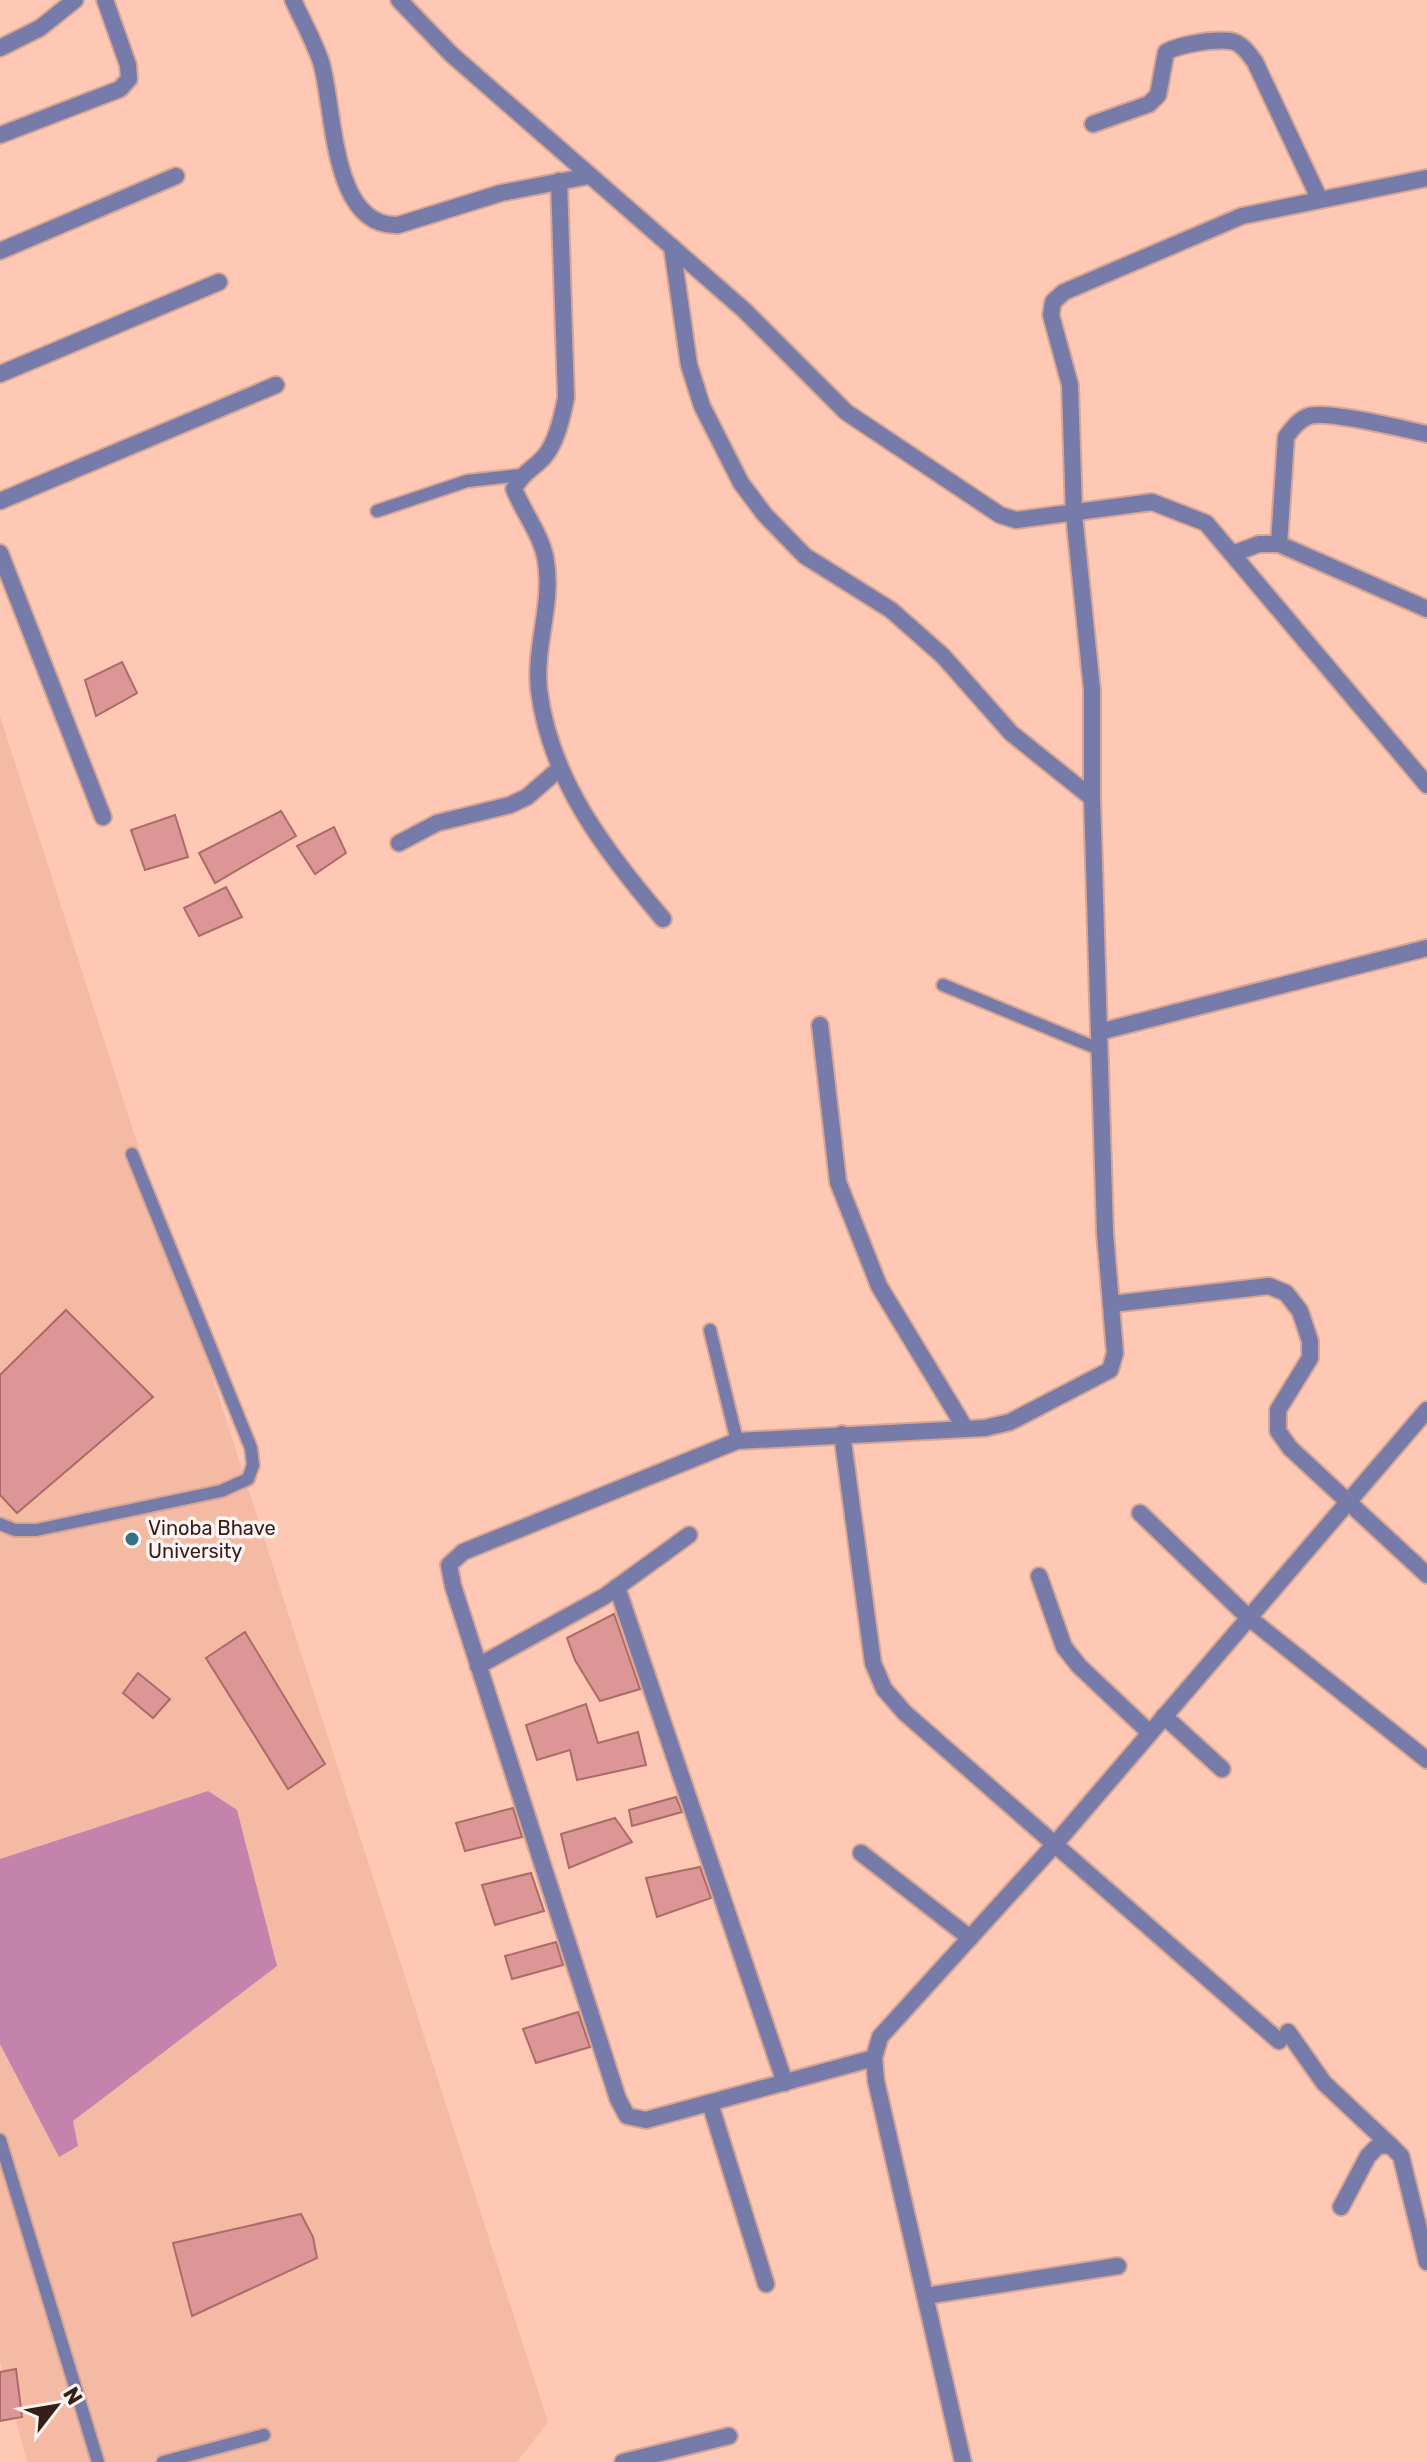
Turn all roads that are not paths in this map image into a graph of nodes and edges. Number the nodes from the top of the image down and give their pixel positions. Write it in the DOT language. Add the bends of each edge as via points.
graph roads {
  1 [pos="75,0"];
  2 [pos="105,0"];
  3 [pos="293,0"];
  4 [pos="399,0"];
  5 [pos="0,48"];
  6 [pos="1093,124"];
  7 [pos="0,135"];
  8 [pos="176,176"];
  9 [pos="589,176"];
  10 [pos="1427,178"];
  11 [pos="559,181"];
  12 [pos="1319,198"];
  13 [pos="672,247"];
  14 [pos="0,251"];
  15 [pos="219,282"];
  16 [pos="0,374"];
  17 [pos="276,385"];
  18 [pos="1427,434"];
  19 [pos="521,475"];
  20 [pos="0,501"];
  21 [pos="377,511"];
  22 [pos="1074,514"];
  23 [pos="1279,544"];
  24 [pos="0,553"];
  25 [pos="1235,553"];
  26 [pos="1427,609"];
  27 [pos="559,769"];
  28 [pos="1427,785"];
  29 [pos="1092,798"];
  30 [pos="103,817"];
  31 [pos="399,843"];
  32 [pos="663,919"];
  33 [pos="1427,948"];
  34 [pos="943,985"];
  35 [pos="820,1025"];
  36 [pos="1099,1040"];
  37 [pos="132,1154"];
  38 [pos="1111,1304"];
  39 [pos="710,1330"];
  40 [pos="1427,1410"];
  41 [pos="965,1428"];
  42 [pos="842,1434"];
  43 [pos="737,1441"];
  44 [pos="1347,1503"];
  45 [pos="1140,1513"];
  46 [pos="0,1524"];
  47 [pos="689,1535"];
  48 [pos="1427,1575"];
  49 [pos="1039,1576"];
  50 [pos="617,1587"];
  51 [pos="1249,1618"];
  52 [pos="478,1666"];
  53 [pos="1164,1716"];
  54 [pos="1150,1733"];
  55 [pos="1427,1760"];
  56 [pos="1222,1769"];
  57 [pos="1056,1843"];
  58 [pos="861,1853"];
  59 [pos="970,1938"];
  60 [pos="874,2058"];
  61 [pos="785,2083"];
  62 [pos="710,2103"];
  63 [pos="0,2140"];
  64 [pos="1390,2145"];
  65 [pos="1341,2207"];
  66 [pos="1427,2262"];
  67 [pos="1118,2266"];
  68 [pos="766,2284"];
  69 [pos="925,2296"];
  70 [pos="264,2435"];
  71 [pos="729,2436"];
  72 [pos="98,2462"];
  73 [pos="163,2462"];
  74 [pos="623,2462"];
  75 [pos="963,2462"];
  1 -- 5 [label="street" via="40,28"];
  2 -- 7 [label="street" via="129,79 120,89"];
  3 -- 11 [label="street" via="320,60 338,162 370,219 398,225"];
  4 -- 9 [label="street" via="451,54"];
  6 -- 12 [label="street" via="1149,104 1158,95 1166,52 1232,41 1255,62"];
  8 -- 14 [label="street"];
  9 -- 11 [label="street"];
  9 -- 13 [label="street"];
  10 -- 12 [label="street"];
  11 -- 19 [label="street" via="566,398 546,455"];
  12 -- 22 [label="street" via="1242,216 1064,292 1053,302 1051,315 1070,385"];
  13 -- 22 [label="street" via="864,426 1000,515 1016,520"];
  13 -- 29 [label="street" via="689,365 702,406 741,483 765,515 805,556 891,610 943,656 1011,733"];
  15 -- 16 [label="street"];
  17 -- 20 [label="street"];
  18 -- 23 [label="street" via="1329,416 1310,416 1295,425 1286,437"];
  19 -- 21 [label="lane" via="467,481"];
  19 -- 27 [label="street" via="514,489 546,557 538,687"];
  22 -- 25 [label="street" via="1152,502 1206,523"];
  22 -- 29 [label="street" via="1092,690"];
  23 -- 25 [label="street" via="1259,544"];
  23 -- 26 [label="street"];
  24 -- 30 [label="street"];
  25 -- 28 [label="street"];
  27 -- 31 [label="street" via="527,797 437,823"];
  27 -- 32 [label="street" via="615,863"];
  29 -- 36 [label="street"];
  33 -- 36 [label="street"];
  34 -- 36 [label="lane"];
  35 -- 41 [label="street" via="838,1182 879,1286"];
  36 -- 38 [label="street"];
  37 -- 46 [label="lane" via="251,1448 253,1465 248,1479 221,1491 36,1530"];
  38 -- 41 [label="street" via="1115,1353 1110,1370 1010,1422"];
  38 -- 44 [label="street" via="1269,1286 1286,1293 1300,1311 1310,1358 1278,1410 1278,1431"];
  39 -- 43 [label="lane"];
  40 -- 44 [label="street"];
  41 -- 42 [label="street"];
  42 -- 43 [label="street"];
  42 -- 57 [label="street" via="873,1663 884,1689"];
  43 -- 52 [label="street" via="463,1552 449,1565"];
  44 -- 48 [label="street"];
  44 -- 51 [label="street"];
  45 -- 51 [label="street"];
  47 -- 50 [label="street"];
  49 -- 54 [label="street" via="1064,1647"];
  50 -- 52 [label="street"];
  50 -- 61 [label="street"];
  51 -- 53 [label="street"];
  51 -- 55 [label="street"];
  52 -- 62 [label="street" via="627,2116 646,2120"];
  53 -- 54 [label="street"];
  53 -- 56 [label="street"];
  54 -- 57 [label="street"];
  57 -- 59 [label="street"];
  57 -- 64 [label="street" via="1284,2036 1324,2083"];
  58 -- 59 [label="street"];
  59 -- 60 [label="street" via="880,2037"];
  60 -- 61 [label="street"];
  60 -- 69 [label="street"];
  61 -- 62 [label="street"];
  62 -- 68 [label="street"];
  63 -- 72 [label="lane"];
  64 -- 65 [label="street" via="1378,2146 1368,2156"];
  64 -- 66 [label="street" via="1401,2156"];
  67 -- 69 [label="street"];
  69 -- 75 [label="street"];
  70 -- 73 [label="lane"];
  71 -- 74 [label="street"];
}
